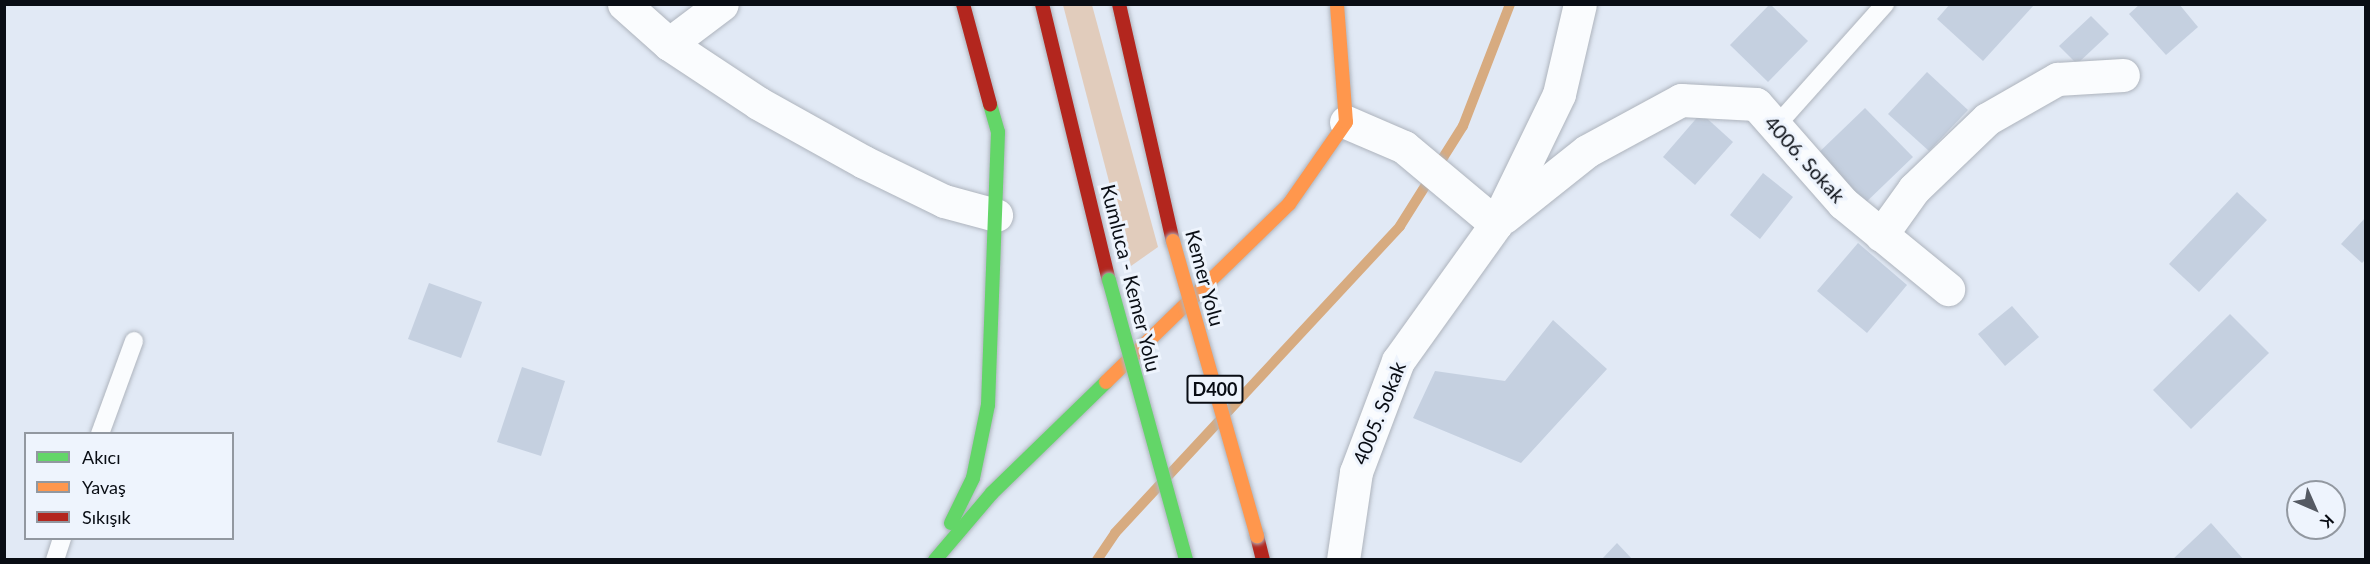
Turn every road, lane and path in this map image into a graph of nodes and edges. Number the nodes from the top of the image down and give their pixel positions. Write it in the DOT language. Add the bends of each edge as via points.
graph roads {
  1 [pos="624,4"];
  2 [pos="722,4"];
  3 [pos="963,4"];
  4 [pos="1042,4"];
  5 [pos="1119,4"];
  6 [pos="1337,4"];
  7 [pos="1580,4"];
  8 [pos="1885,4"];
  9 [pos="669,44"];
  10 [pos="2123,75"];
  11 [pos="1346,122"];
  12 [pos="1776,126"];
  13 [pos="996,214"];
  14 [pos="1496,224"];
  15 [pos="1881,235"];
  16 [pos="1948,289"];
  17 [pos="134,341"];
  18 [pos="101,432"];
  19 [pos="61,540"];
  20 [pos="55,560"];
  21 [pos="934,560"];
  22 [pos="1186,560"];
  23 [pos="1263,560"];
  24 [pos="1343,560"];
  1 -- 9 [label="street"];
  2 -- 9 [label="street"];
  3 -- 13 [label="main road" via="998,132"];
  4 -- 22 [label="main road, Kumluca - Kemer Yolu, bridge" via="1109,280"];
  5 -- 23 [label="main road, Kemer Yolu / D400, bridge" via="1173,241"];
  6 -- 11 [label="main road"];
  7 -- 14 [label="street" via="1559,94"];
  8 -- 12 [label="lane"];
  9 -- 13 [label="street" via="758,103 864,162 944,201"];
  10 -- 15 [label="street" via="2057,79 1987,119 1914,189"];
  11 -- 14 [label="street" via="1404,147"];
  11 -- 21 [label="main road" via="1289,204 992,493"];
  12 -- 14 [label="street, 4006. Sokak" via="1756,104 1681,100 1587,151"];
  12 -- 15 [label="street, 4006. Sokak" via="1843,203"];
  13 -- 21 [label="main road" via="988,405 972,478"];
  14 -- 24 [label="street, 4005. Sokak" via="1398,361 1356,472"];
  15 -- 16 [label="street, 4006. Sokak"];
  17 -- 18 [label="lane"];
  19 -- 20 [label="lane"];
}
